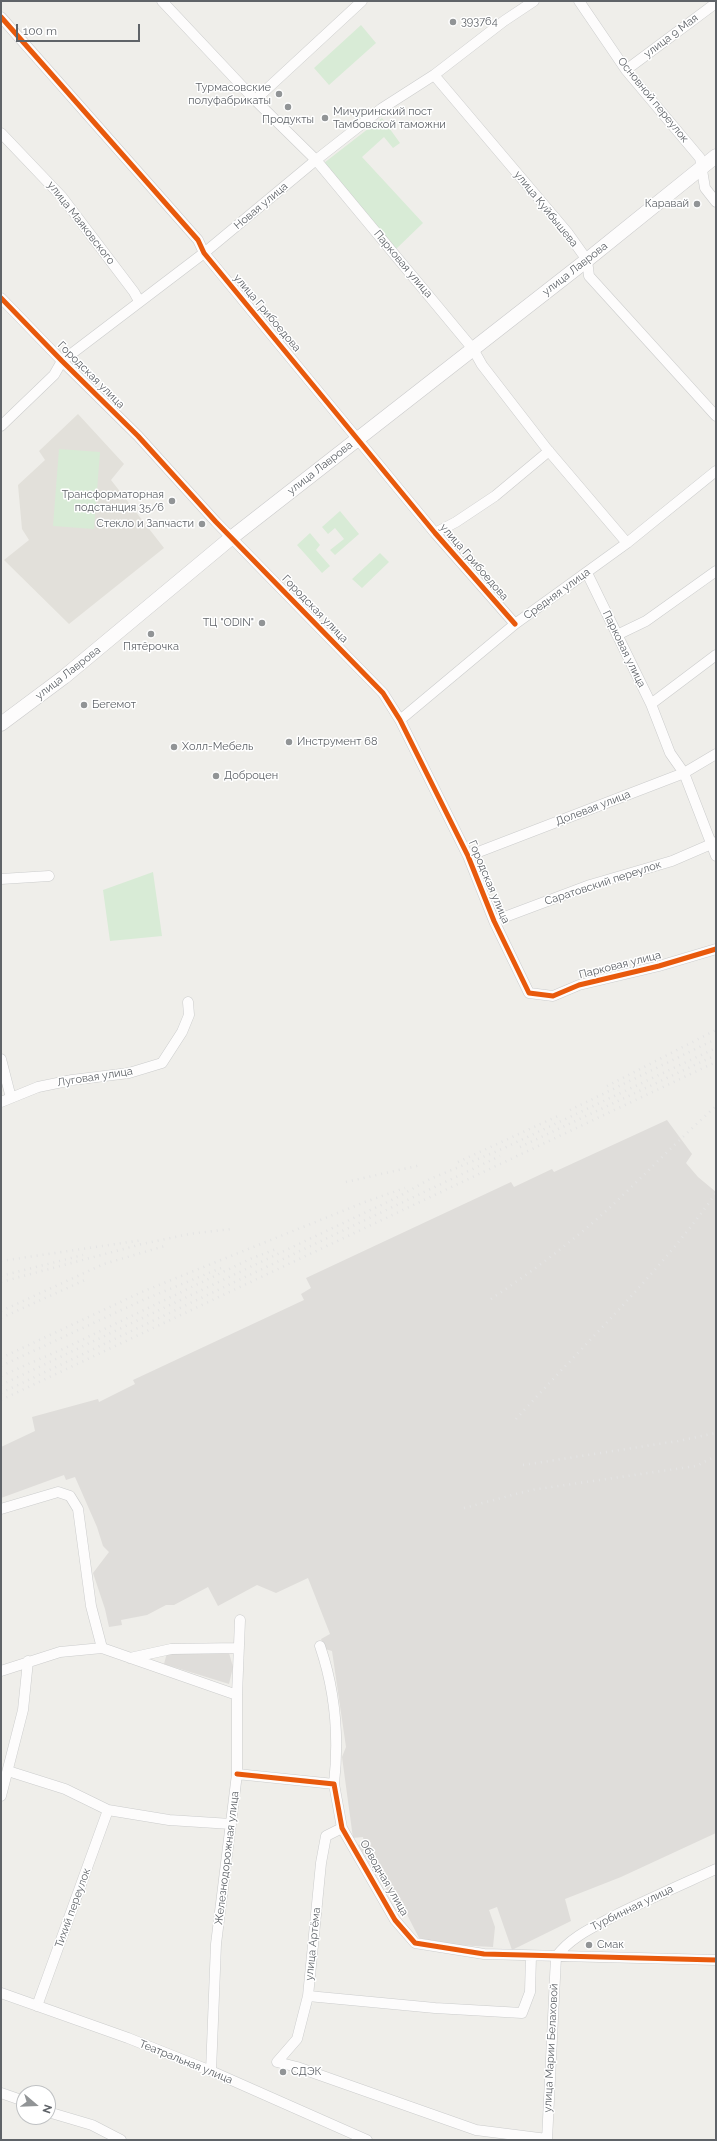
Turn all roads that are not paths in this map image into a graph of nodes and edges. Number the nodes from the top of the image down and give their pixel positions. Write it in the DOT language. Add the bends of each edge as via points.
graph roads {
  1 [pos="162,1"];
  2 [pos="362,1"];
  3 [pos="534,1"];
  4 [pos="579,1"];
  5 [pos="716,3"];
  6 [pos="1,17"];
  7 [pos="626,70"];
  8 [pos="434,75"];
  9 [pos="255,100"];
  10 [pos="1,133"];
  11 [pos="716,156"];
  12 [pos="316,160"];
  13 [pos="702,167"];
  14 [pos="716,202"];
  15 [pos="204,253"];
  16 [pos="587,260"];
  17 [pos="1,298"];
  18 [pos="139,301"];
  19 [pos="473,349"];
  20 [pos="62,362"];
  21 [pos="716,416"];
  22 [pos="1,426"];
  23 [pos="358,438"];
  24 [pos="549,451"];
  25 [pos="716,471"];
  26 [pos="435,533"];
  27 [pos="232,538"];
  28 [pos="627,543"];
  29 [pos="716,571"];
  30 [pos="587,573"];
  31 [pos="514,624"];
  32 [pos="616,635"];
  33 [pos="716,655"];
  34 [pos="651,704"];
  35 [pos="400,720"];
  36 [pos="1,724"];
  37 [pos="716,754"];
  38 [pos="684,772"];
  39 [pos="714,844"];
  40 [pos="468,856"];
  41 [pos="716,856"];
  42 [pos="49,876"];
  43 [pos="1,879"];
  44 [pos="494,921"];
  45 [pos="716,949"];
  46 [pos="529,994"];
  47 [pos="188,1002"];
  48 [pos="1,1059"];
  49 [pos="6,1100"];
  50 [pos="1,1509"];
  51 [pos="240,1620"];
  52 [pos="320,1646"];
  53 [pos="102,1648"];
  54 [pos="239,1648"];
  55 [pos="130,1658"];
  56 [pos="28,1661"];
  57 [pos="1,1671"];
  58 [pos="237,1695"];
  59 [pos="8,1771"];
  60 [pos="237,1774"];
  61 [pos="334,1784"];
  62 [pos="1,1796"];
  63 [pos="108,1810"];
  64 [pos="231,1824"];
  65 [pos="342,1828"];
  66 [pos="716,1869"];
  67 [pos="531,1956"];
  68 [pos="556,1957"];
  69 [pos="716,1960"];
  70 [pos="1,1992"];
  71 [pos="308,1996"];
  72 [pos="37,2006"];
  73 [pos="211,2071"];
  74 [pos="1,2093"];
  75 [pos="16,2098"];
  76 [pos="56,2114"];
  77 [pos="547,2139"];
  78 [pos="121,2140"];
  79 [pos="367,2140"];
  1 -- 9 [label="street, Парковая улица"];
  2 -- 9 [label="street"];
  3 -- 8 [label="street, Новая улица"];
  4 -- 7 [label="street, Основной переулок"];
  5 -- 7 [label="street, улица 9 Мая"];
  6 -- 15 [label="street, улица Грибоедова" via="198,240"];
  7 -- 13 [label="street, Основной переулок" via="700,158"];
  8 -- 12 [label="street, Новая улица" via="381,109"];
  8 -- 16 [label="street, улица Куйбышева" via="567,232"];
  9 -- 12 [label="street, Парковая улица"];
  10 -- 18 [label="street, улица Маяковского" via="62,197"];
  11 -- 13 [label="main road, улица Лаврова"];
  12 -- 15 [label="street, Новая улица"];
  12 -- 19 [label="street, Парковая улица"];
  13 -- 14 [label="street, Основной переулок" via="704,188"];
  13 -- 16 [label="main road, улица Лаврова"];
  15 -- 18 [label="street, Новая улица"];
  15 -- 23 [label="street, улица Грибоедова"];
  16 -- 19 [label="main road, улица Лаврова"];
  16 -- 21 [label="street, улица Куйбышева" via="589,276"];
  17 -- 20 [label="street, Городская улица"];
  18 -- 20 [label="street, Новая улица"];
  19 -- 23 [label="main road, улица Лаврова"];
  19 -- 24 [label="street, Парковая улица" via="482,365"];
  20 -- 22 [label="street, Новая улица" via="54,375"];
  20 -- 27 [label="street, Городская улица" via="138,436"];
  23 -- 26 [label="street, улица Грибоедова"];
  23 -- 27 [label="main road, улица Лаврова"];
  24 -- 26 [label="street" via="495,496"];
  24 -- 28 [label="street, Парковая улица"];
  25 -- 28 [label="street, Средняя улица"];
  26 -- 31 [label="street, улица Грибоедова"];
  27 -- 35 [label="street, Городская улица" via="383,693"];
  27 -- 36 [label="main road, улица Лаврова" via="64,677"];
  28 -- 30 [label="street, Средняя улица"];
  29 -- 32 [label="street" via="646,621"];
  30 -- 31 [label="street, Средняя улица"];
  30 -- 32 [label="street, Парковая улица"];
  31 -- 35 [label="street, Средняя улица"];
  32 -- 34 [label="street, Парковая улица"];
  33 -- 34 [label="street"];
  34 -- 38 [label="street, Парковая улица" via="670,753"];
  35 -- 40 [label="street, Городская улица"];
  37 -- 38 [label="street, Долевая улица"];
  38 -- 39 [label="street, Парковая улица"];
  38 -- 40 [label="street, Долевая улица"];
  39 -- 41 [label="street, Парковая улица"];
  39 -- 44 [label="street, Саратовский переулок" via="672,861 590,885"];
  40 -- 44 [label="street, Городская улица"];
  42 -- 43 [label="street"];
  44 -- 46 [label="street, Городская улица"];
  45 -- 46 [label="street, Парковая улица" via="579,985 553,996"];
  47 -- 49 [label="street, Луговая улица" via="189,1015 182,1032 162,1063 129,1073 38,1087"];
  48 -- 49 [label="street, Луговая улица"];
  50 -- 53 [label="street" via="58,1492 70,1496 78,1509 91,1606"];
  51 -- 54 [label="street, Железнодорожная улица"];
  52 -- 61 [label="street" via="325,1660 335,1726 337,1755"];
  53 -- 55 [label="street"];
  53 -- 56 [label="street" via="60,1652"];
  54 -- 55 [label="street" via="171,1648"];
  54 -- 58 [label="street, Железнодорожная улица"];
  55 -- 58 [label="street"];
  56 -- 57 [label="street"];
  56 -- 59 [label="street" via="23,1710"];
  58 -- 60 [label="street, Железнодорожная улица"];
  59 -- 62 [label="street"];
  59 -- 63 [label="street" via="65,1789"];
  60 -- 61 [label="street"];
  60 -- 64 [label="street, Железнодорожная улица"];
  61 -- 65 [label="street, Обводная улица"];
  63 -- 64 [label="street" via="169,1820"];
  63 -- 72 [label="street, Тихий переулок"];
  64 -- 73 [label="street, Железнодорожная улица" via="216,1944"];
  65 -- 67 [label="street, Обводная улица" via="395,1920 415,1943 484,1954"];
  65 -- 71 [label="street, улица Артёма" via="326,1836"];
  66 -- 68 [label="street, Турбинная улица" via="589,1929 564,1945"];
  67 -- 68 [label="street, Обводная улица"];
  67 -- 71 [label="street" via="530,1992 522,2013"];
  68 -- 69 [label="street, Обводная улица"];
  68 -- 77 [label="street, улица Марии Белаховой"];
  70 -- 72 [label="street, Театральная улица"];
  71 -- 77 [label="street, улица Артёма" via="297,2040 277,2062 476,2130"];
  72 -- 73 [label="street, Театральная улица"];
  73 -- 79 [label="street, Театральная улица"];
  74 -- 75 [label="street"];
  76 -- 78 [label="street" via="92,2125"];
}
